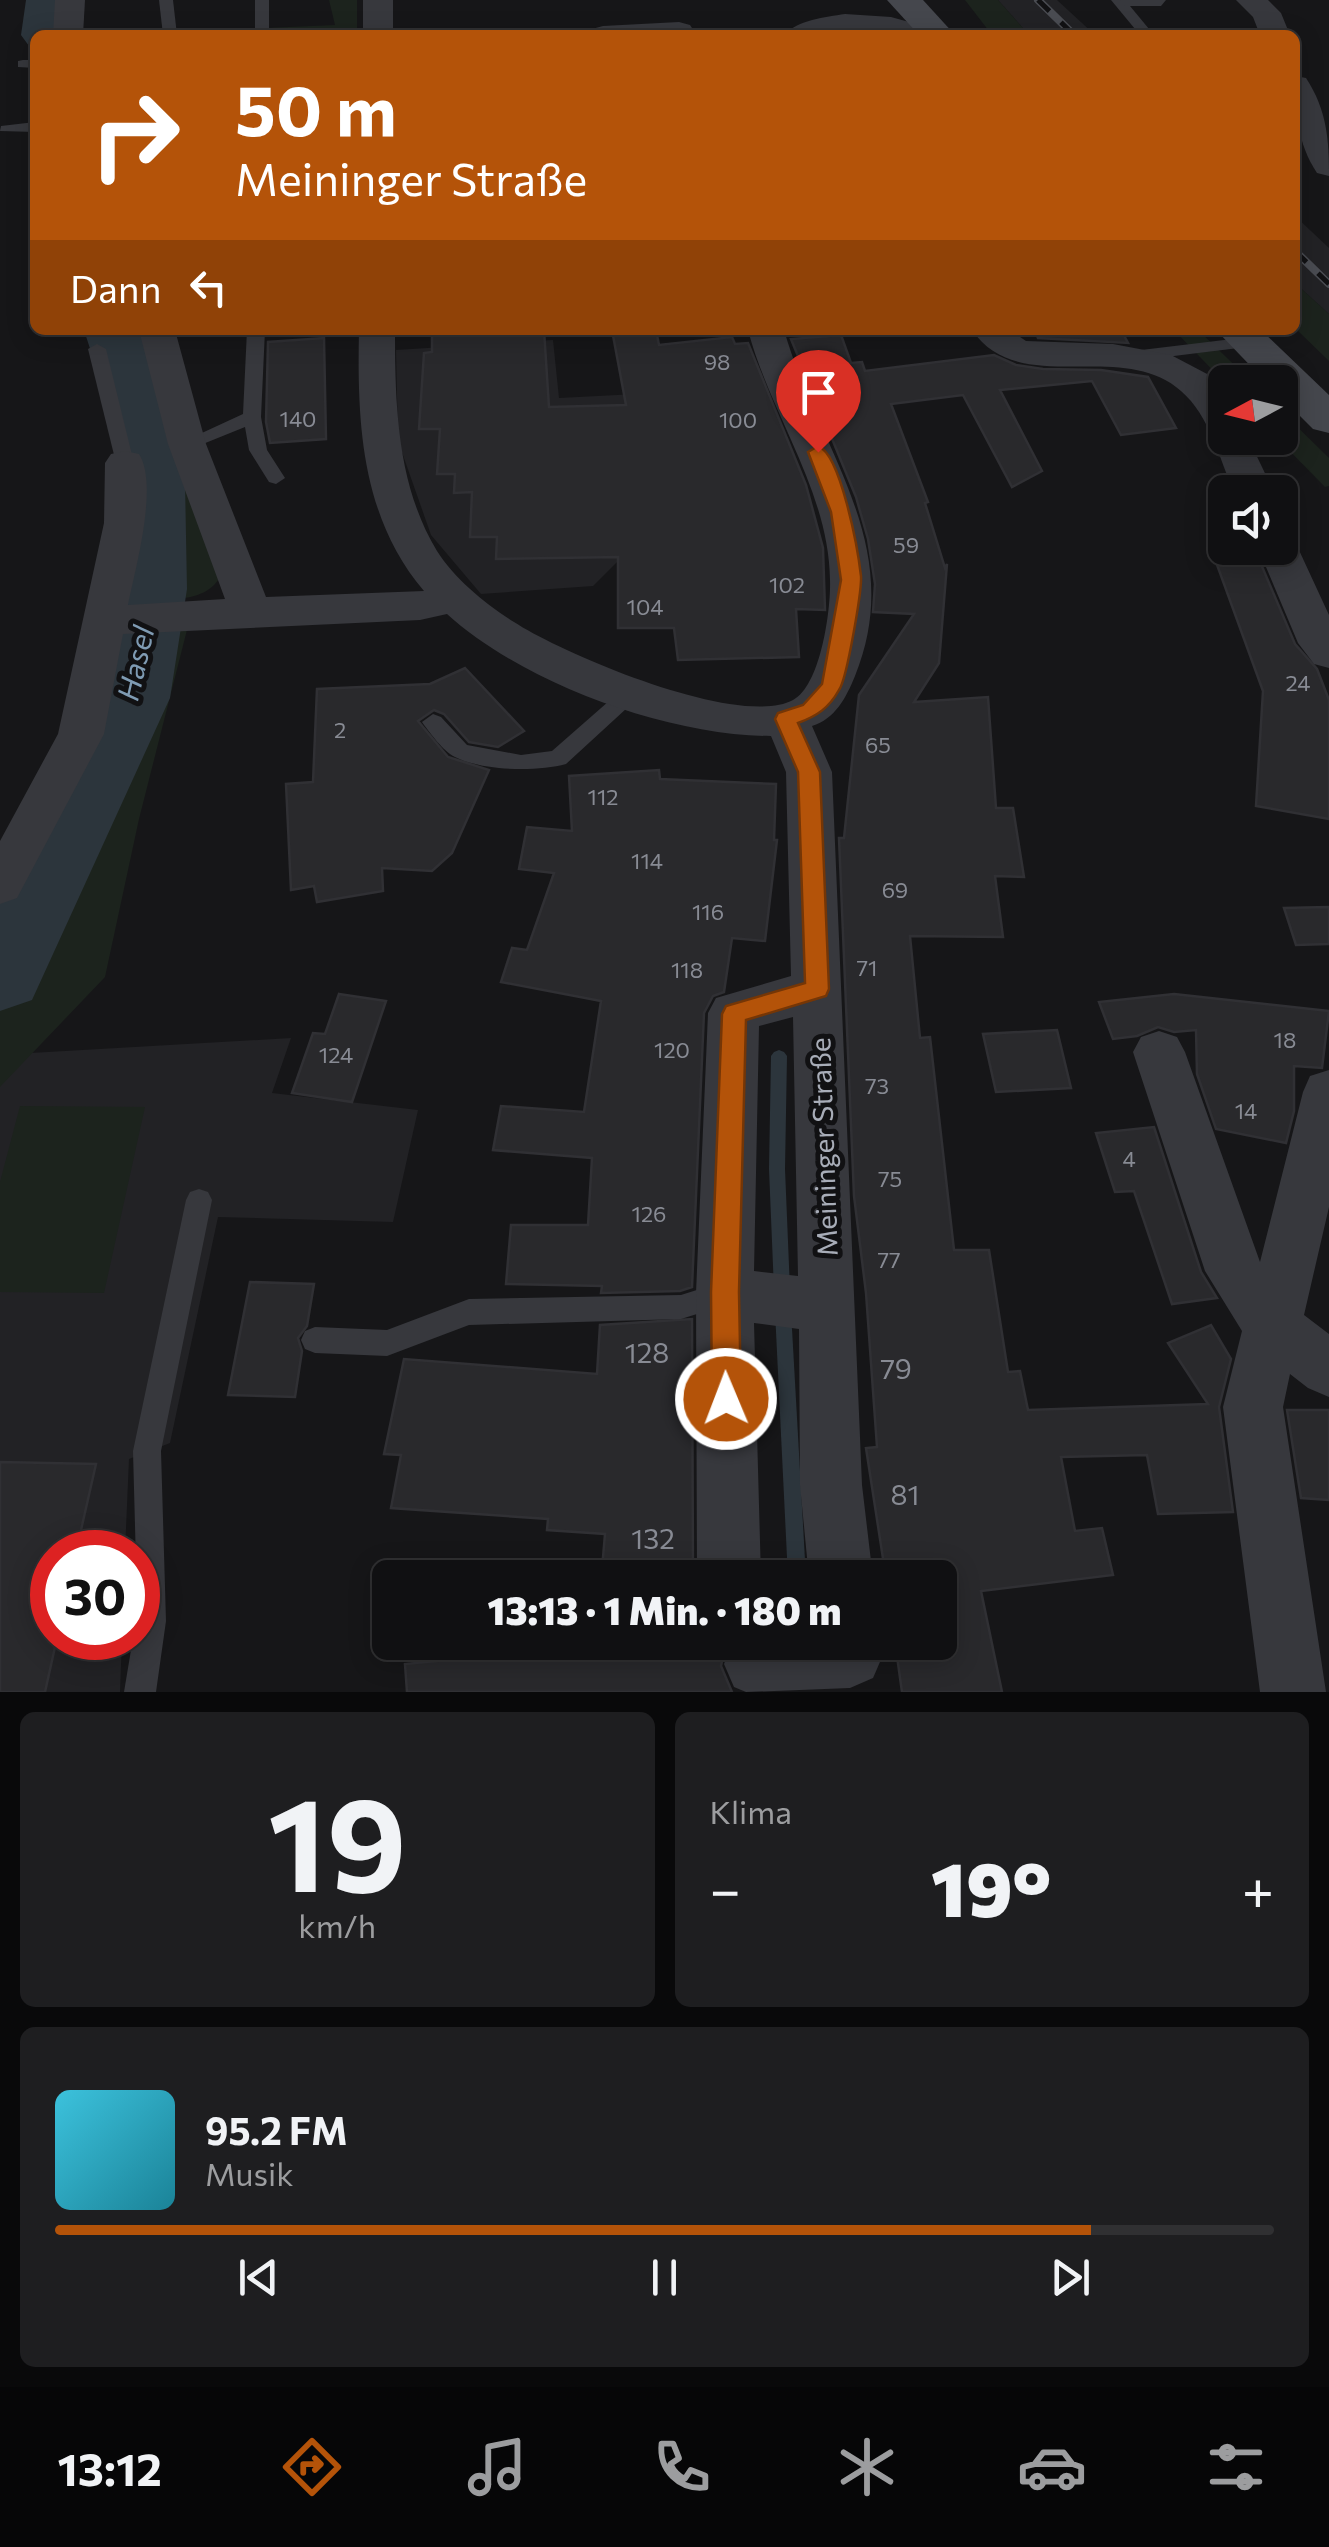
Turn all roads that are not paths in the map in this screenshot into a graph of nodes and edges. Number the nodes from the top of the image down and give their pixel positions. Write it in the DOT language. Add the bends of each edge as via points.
graph roads {
  1 [pos="70,0"];
  2 [pos="166,0"];
  3 [pos="262,0"];
  4 [pos="378,0"];
  5 [pos="620,0"];
  6 [pos="904,0"];
  7 [pos="1118,0"];
  8 [pos="1136,0"];
  9 [pos="1152,0"];
  10 [pos="1251,0"];
  11 [pos="795,22"];
  12 [pos="68,30"];
  13 [pos="169,30"];
  14 [pos="262,30"];
  15 [pos="378,30"];
  16 [pos="635,30"];
  17 [pos="907,30"];
  18 [pos="933,30"];
  19 [pos="1143,30"];
  20 [pos="1273,30"];
  21 [pos="1300,97"];
  22 [pos="30,128"];
  23 [pos="6,130"];
  24 [pos="1329,166"];
  25 [pos="158,335"];
  26 [pos="256,335"];
  27 [pos="376,335"];
  28 [pos="767,335"];
  29 [pos="995,335"];
  30 [pos="1243,336"];
  31 [pos="97,349"];
  32 [pos="1133,356"];
  33 [pos="1208,401"];
  34 [pos="252,416"];
  35 [pos="1329,420"];
  36 [pos="187,444"];
  37 [pos="126,463"];
  38 [pos="276,478"];
  39 [pos="1286,565"];
  40 [pos="457,597"];
  41 [pos="251,612"];
  42 [pos="103,621"];
  43 [pos="1329,653"];
  44 [pos="632,692"];
  45 [pos="786,719"];
  46 [pos="433,722"];
  47 [pos="0,885"];
  48 [pos="817,989"];
  49 [pos="1158,1052"];
  50 [pos="1329,1092"];
  51 [pos="199,1200"];
  52 [pos="740,1294"];
  53 [pos="819,1305"];
  54 [pos="1271,1324"];
  55 [pos="315,1340"];
  56 [pos="1329,1369"];
  57 [pos="730,1560"];
  58 [pos="840,1560"];
  59 [pos="852,1663"];
  60 [pos="755,1666"];
  61 [pos="140,1692"];
  62 [pos="1292,1692"];
  1 -- 12 [label="street"];
  2 -- 13 [label="lane"];
  3 -- 14 [label="lane"];
  4 -- 15 [label="street"];
  5 -- 16 [label="street"];
  6 -- 18 [label="main road"];
  7 -- 19 [label="lane"];
  8 -- 9 [label="street"];
  10 -- 20 [label="street"];
  11 -- 17 [label="street" via="882,22"];
  21 -- 24 [label="street"];
  22 -- 23 [label="lane"];
  25 -- 36 [label="street"];
  26 -- 34 [label="lane"];
  27 -- 40 [label="street" via="379,438 402,522 422,560"];
  28 -- 45 [label="street" via="780,379 840,512 851,580 832,686 811,710"];
  29 -- 32 [label="street" via="1031,353"];
  30 -- 32 [label="lane"];
  30 -- 35 [label="main road"];
  31 -- 37 [label="lane"];
  32 -- 33 [label="street" via="1169,364 1195,380"];
  34 -- 36 [label="lane"];
  34 -- 38 [label="lane" via="258,450"];
  36 -- 41 [label="street"];
  37 -- 42 [label="street" via="124,524"];
  39 -- 43 [label="street"];
  40 -- 41 [label="street" via="420,606"];
  40 -- 44 [label="street" via="498,633 558,666"];
  41 -- 42 [label="street"];
  42 -- 47 [label="street" via="81,734"];
  44 -- 45 [label="street" via="712,716"];
  44 -- 46 [label="lane" via="558,758 521,763 460,751"];
  45 -- 48 [label="street, Meininger Straße" via="809,772"];
  48 -- 52 [label="street" via="734,1014"];
  48 -- 53 [label="street, Meininger Straße"];
  49 -- 54 [label="street" via="1234,1271"];
  50 -- 54 [label="street"];
  51 -- 61 [label="lane" via="147,1451 151,1621"];
  52 -- 53 [label="street"];
  52 -- 55 [label="lane" via="680,1307 469,1312 387,1344"];
  52 -- 57 [label="street"];
  53 -- 58 [label="street, Meininger Straße"];
  54 -- 56 [label="street"];
  54 -- 62 [label="street" via="1253,1407"];
  59 -- 60 [label="street"];
}
